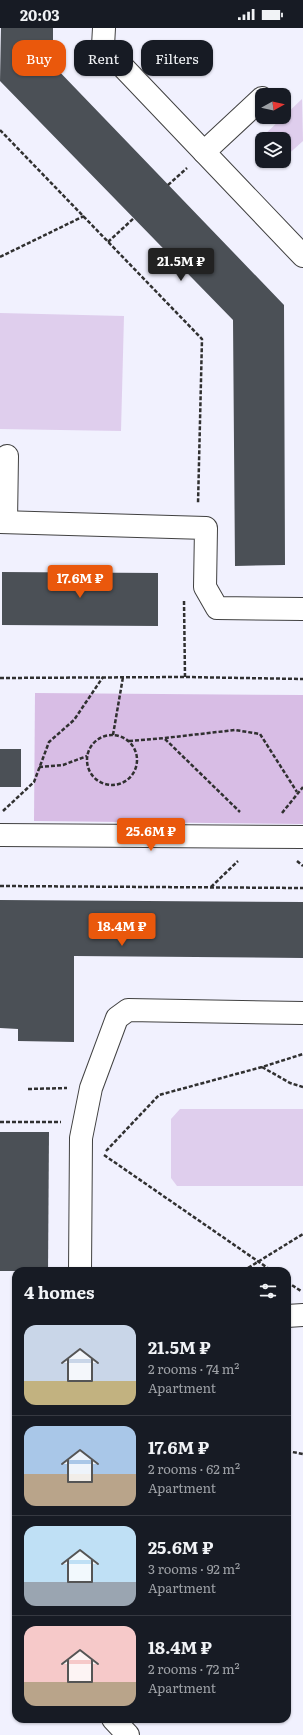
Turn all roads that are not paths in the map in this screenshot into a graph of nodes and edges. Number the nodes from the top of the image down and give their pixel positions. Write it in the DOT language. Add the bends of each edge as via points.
graph roads {
  1 [pos="104,28"];
  2 [pos="255,104"];
  3 [pos="204,152"];
  4 [pos="303,256"];
  5 [pos="7,456"];
  6 [pos="3,522"];
  7 [pos="303,609"];
  8 [pos="0,835"];
  9 [pos="303,837"];
  10 [pos="303,1013"];
  11 [pos="80,1267"];
  12 [pos="303,1315"];
  13 [pos="291,1316"];
  14 [pos="117,1723"];
  15 [pos="128,1735"];
  1 -- 3 [label="street" via="103,46"];
  2 -- 3 [label="street"];
  3 -- 4 [label="street"];
  5 -- 6 [label="street"];
  6 -- 7 [label="street" via="206,528 205,587 217,608"];
  8 -- 9 [label="street"];
  10 -- 11 [label="street" via="128,1010 117,1018 91,1088 81,1138"];
  12 -- 13 [label="street"];
  14 -- 15 [label="street"];
}
